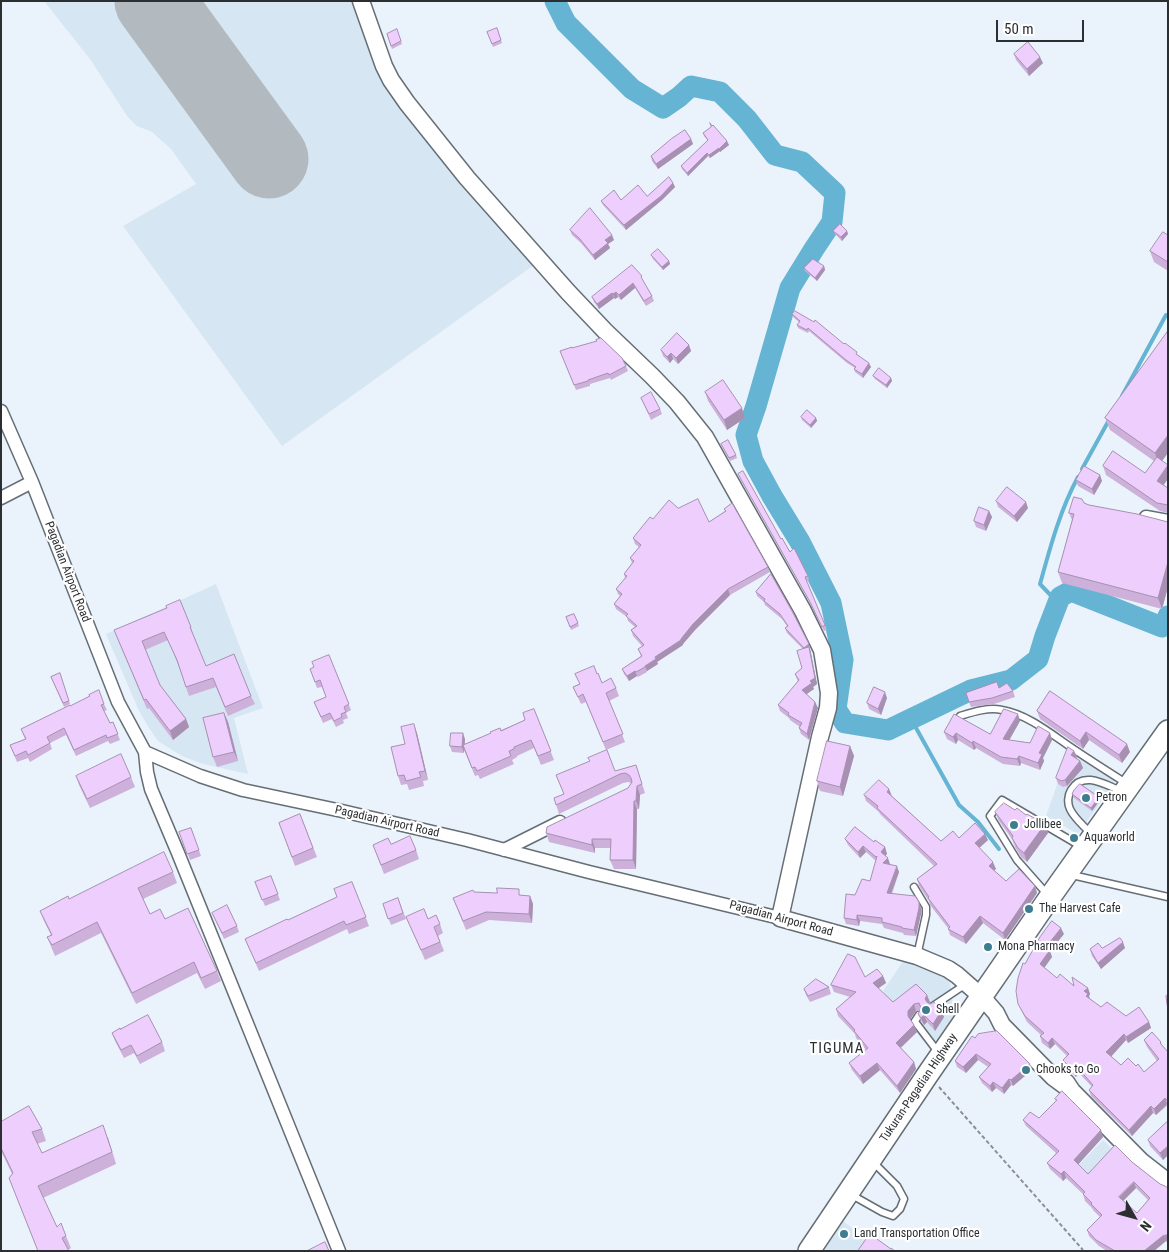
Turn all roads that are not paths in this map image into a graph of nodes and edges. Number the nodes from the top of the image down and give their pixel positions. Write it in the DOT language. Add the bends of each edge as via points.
graph roads {
  1 [pos="361,1"];
  2 [pos="1,411"];
  3 [pos="32,482"];
  4 [pos="1,498"];
  5 [pos="1134,515"];
  6 [pos="1168,521"];
  7 [pos="960,716"];
  8 [pos="1168,730"];
  9 [pos="145,752"];
  10 [pos="1127,789"];
  11 [pos="575,816"];
  12 [pos="1088,842"];
  13 [pos="504,850"];
  14 [pos="1066,874"];
  15 [pos="914,887"];
  16 [pos="1050,897"];
  17 [pos="1168,897"];
  18 [pos="780,918"];
  19 [pos="917,956"];
  20 [pos="974,990"];
  21 [pos="933,1006"];
  22 [pos="920,1015"];
  23 [pos="941,1055"];
  24 [pos="870,1159"];
  25 [pos="1168,1182"];
  26 [pos="848,1193"];
  27 [pos="339,1251"];
  28 [pos="809,1251"];
  1 -- 18 [label="street" via="384,66 413,111 466,178 568,292 677,402 705,437 822,650 829,693 828,708"];
  2 -- 3 [label="street, Pagadian Airport Road"];
  3 -- 4 [label="street"];
  3 -- 9 [label="street, Pagadian Airport Road" via="118,702"];
  5 -- 6 [label="street"];
  7 -- 10 [label="lane" via="986,710 1011,712 1029,720"];
  8 -- 10 [label="highway, Tukuran-Pagadian Highway"];
  9 -- 13 [label="street, Pagadian Airport Road" via="243,790"];
  9 -- 27 [label="street" via="151,789"];
  10 -- 12 [label="highway, Tukuran-Pagadian Highway"];
  10 -- 12 [label="lane" via="1089,779 1072,789 1068,799 1070,810"];
  11 -- 13 [label="street"];
  12 -- 14 [label="highway, Tukuran-Pagadian Highway"];
  12 -- 16 [label="lane" via="1002,800 990,816 1017,860"];
  13 -- 18 [label="street, Pagadian Airport Road"];
  14 -- 16 [label="highway, Tukuran-Pagadian Highway"];
  14 -- 17 [label="lane"];
  15 -- 19 [label="lane" via="926,907"];
  16 -- 20 [label="highway, Tukuran-Pagadian Highway"];
  18 -- 19 [label="street, Pagadian Airport Road"];
  19 -- 20 [label="street, Pagadian Airport Road" via="948,969"];
  20 -- 21 [label="lane"];
  20 -- 23 [label="highway, Tukuran-Pagadian Highway"];
  20 -- 25 [label="street, Pagadian Airport Road" via="996,1013 1002,1025 1036,1055 1053,1077"];
  22 -- 23 [label="lane" via="916,1023"];
  23 -- 24 [label="highway, Tukuran-Pagadian Highway"];
  24 -- 26 [label="highway, Tukuran-Pagadian Highway"];
  24 -- 26 [label="lane" via="898,1186 904,1199 900,1209 893,1216"];
  26 -- 28 [label="highway, Tukuran-Pagadian Highway"];
}
